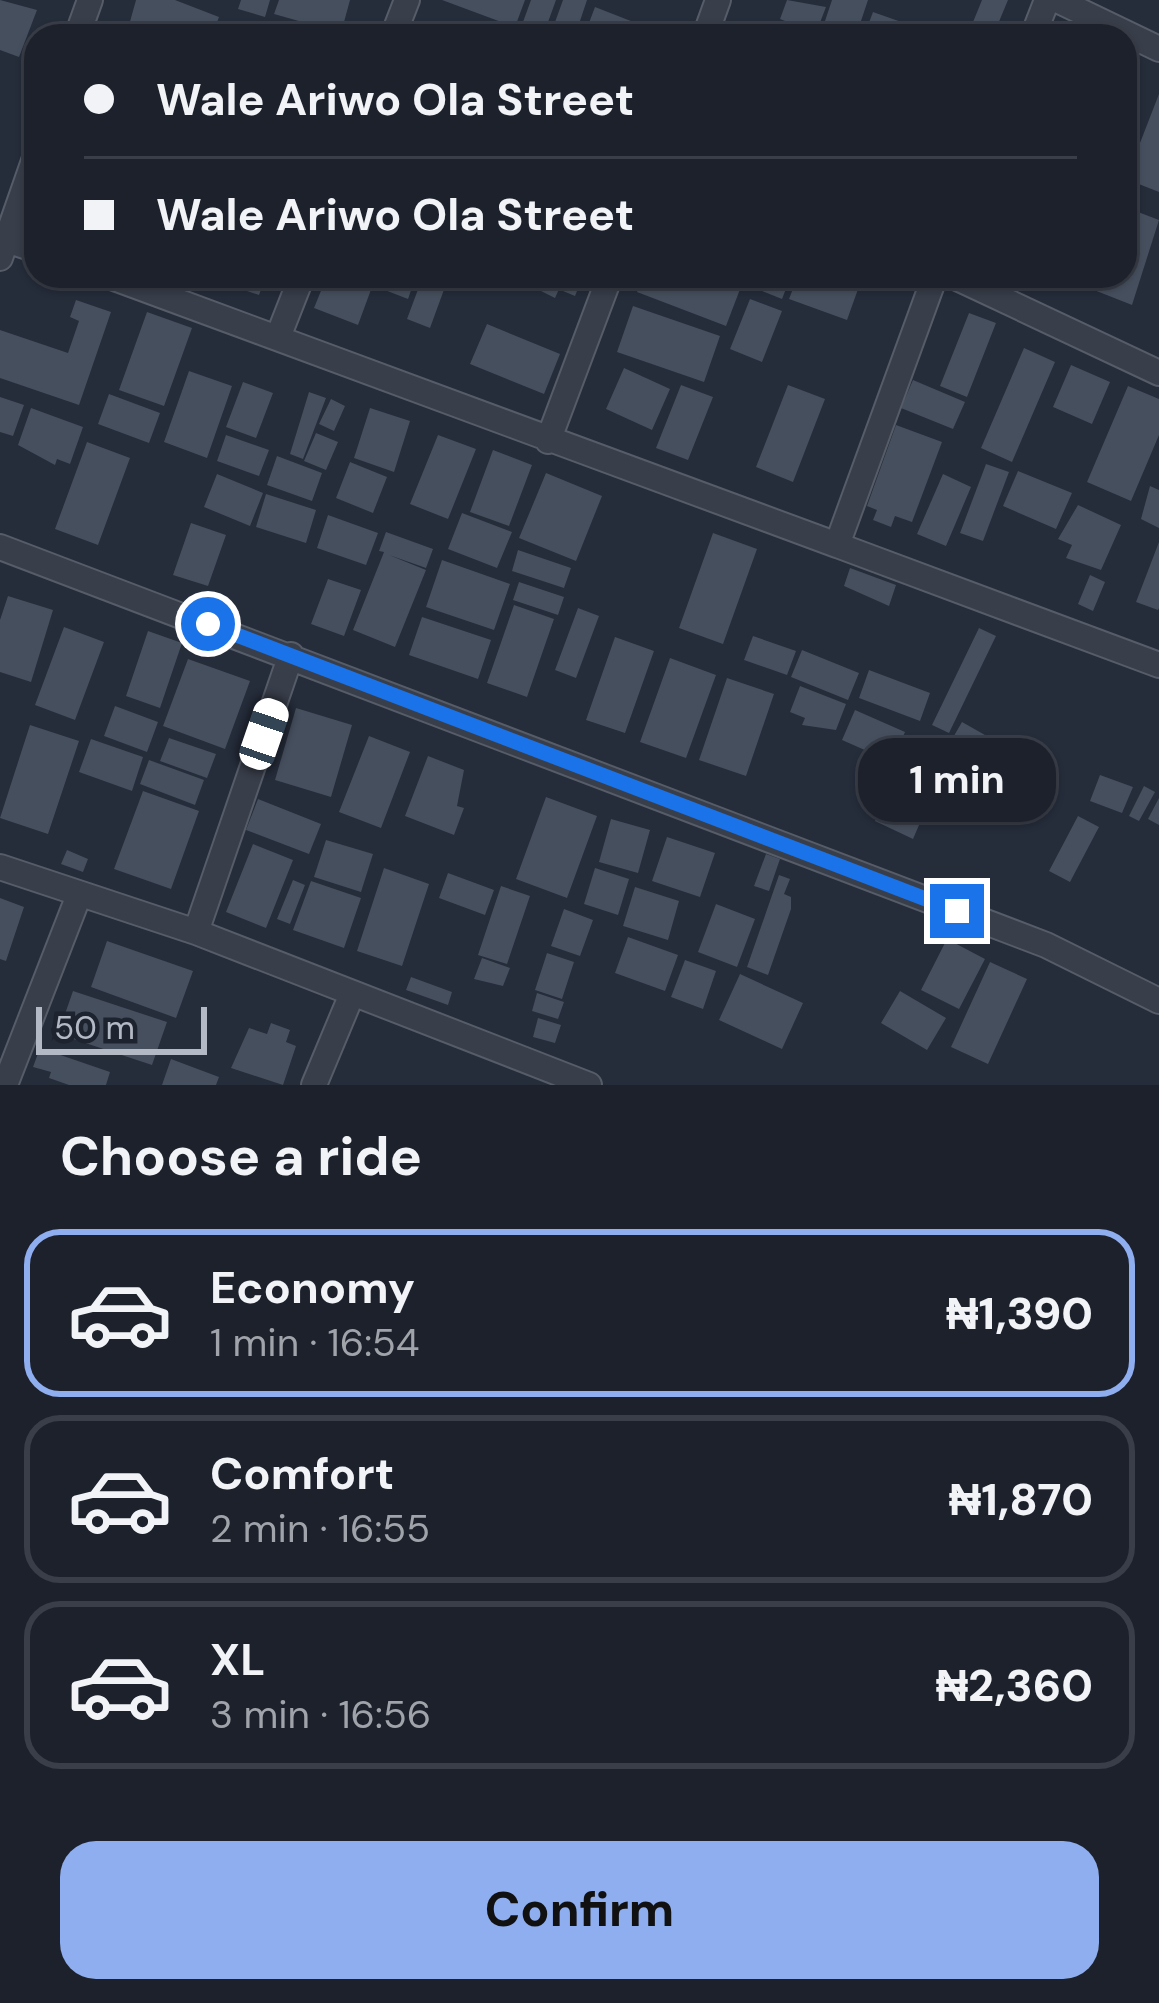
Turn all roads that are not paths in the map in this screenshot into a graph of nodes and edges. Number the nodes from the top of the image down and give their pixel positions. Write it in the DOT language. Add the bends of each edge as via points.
graph roads {
  1 [pos="1057,0"];
  2 [pos="1107,24"];
  3 [pos="24,189"];
  4 [pos="3,249"];
  5 [pos="142,288"];
  6 [pos="297,288"];
  7 [pos="605,288"];
  8 [pos="931,288"];
  9 [pos="978,288"];
  10 [pos="278,337"];
  11 [pos="1159,374"];
  12 [pos="548,441"];
  13 [pos="837,545"];
  14 [pos="0,547"];
  15 [pos="291,656"];
  16 [pos="1159,665"];
  17 [pos="0,867"];
  18 [pos="79,895"];
  19 [pos="196,932"];
  20 [pos="352,994"];
  21 [pos="1159,1000"];
  22 [pos="5,1085"];
  23 [pos="314,1085"];
  24 [pos="589,1085"];
  1 -- 2 [label="street"];
  3 -- 4 [label="street"];
  5 -- 10 [label="street"];
  6 -- 10 [label="street"];
  7 -- 12 [label="street"];
  8 -- 13 [label="street"];
  9 -- 11 [label="street"];
  10 -- 12 [label="street"];
  12 -- 13 [label="street"];
  13 -- 16 [label="street"];
  14 -- 15 [label="street"];
  15 -- 19 [label="street"];
  15 -- 21 [label="street" via="1046,945"];
  17 -- 18 [label="street"];
  18 -- 19 [label="street"];
  18 -- 22 [label="street"];
  19 -- 20 [label="street"];
  20 -- 23 [label="street"];
  20 -- 24 [label="street"];
}
